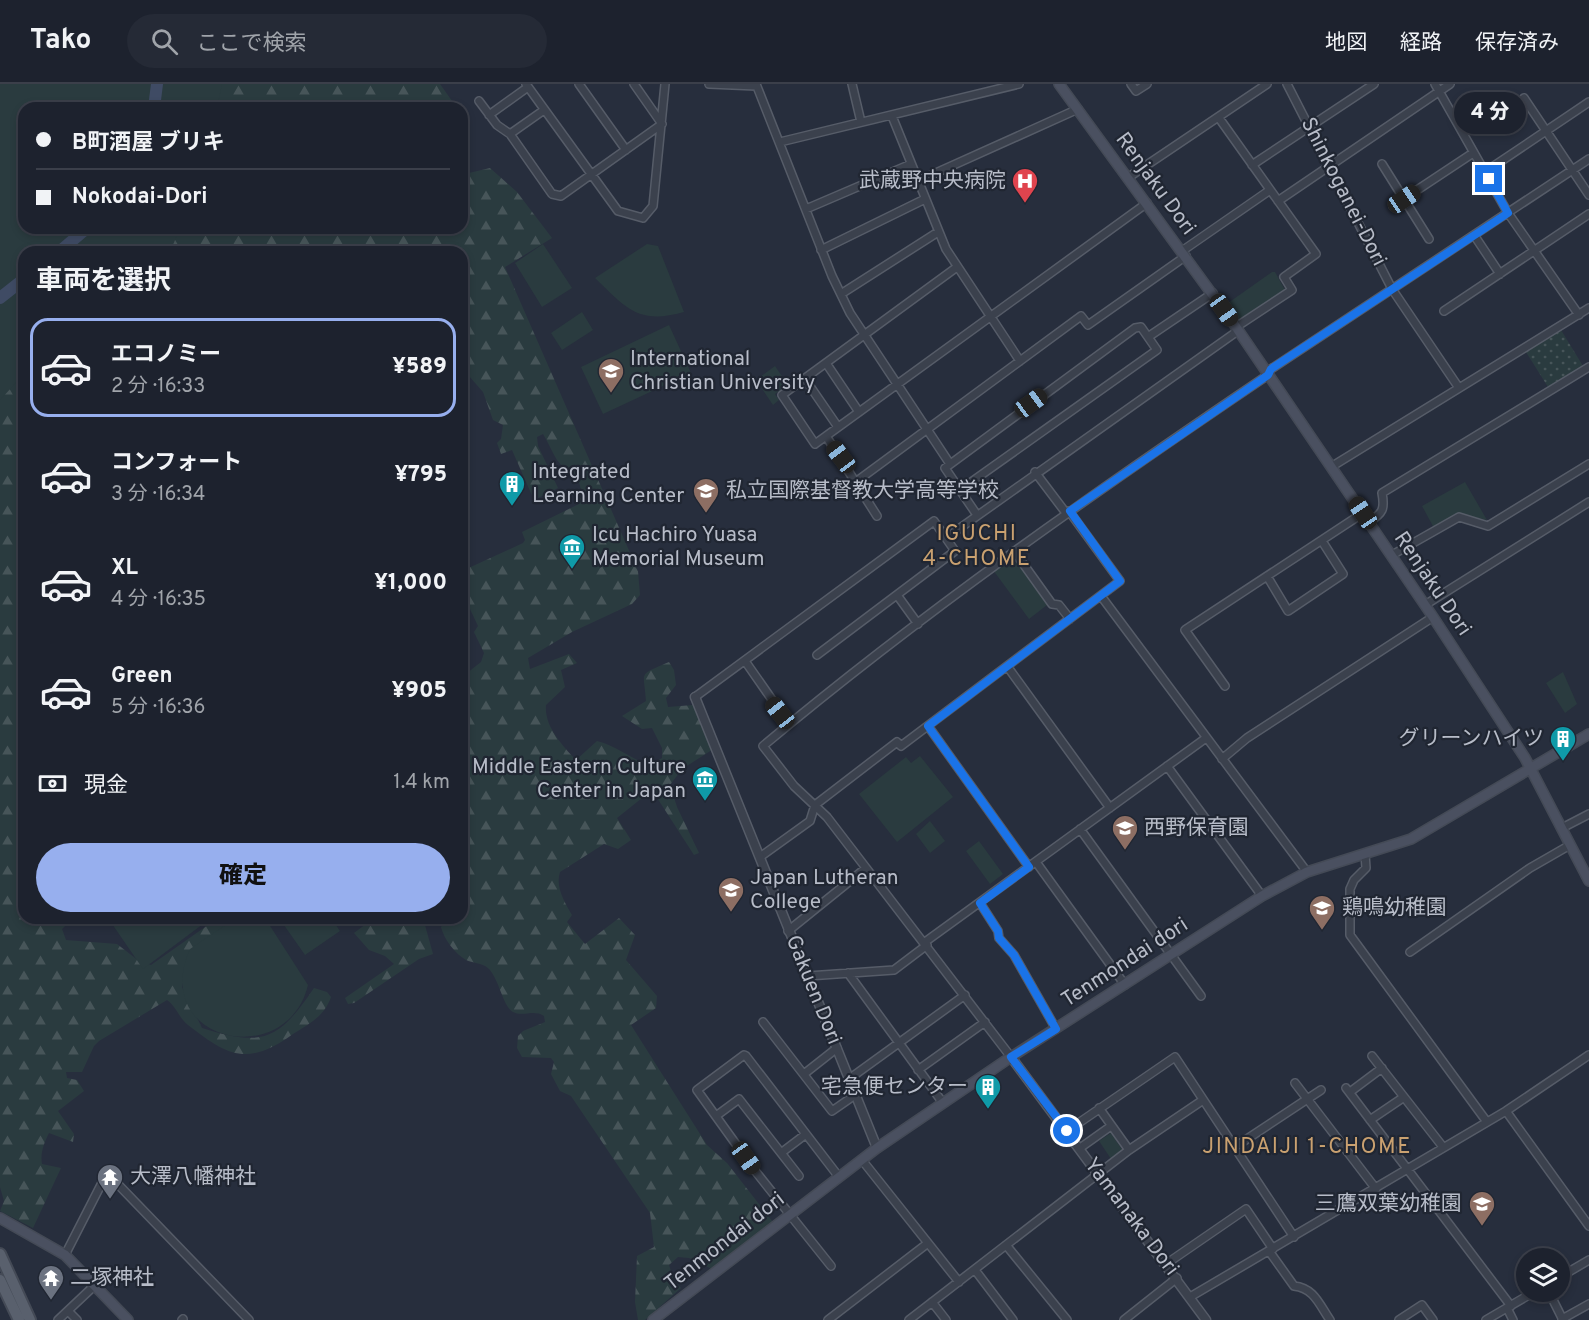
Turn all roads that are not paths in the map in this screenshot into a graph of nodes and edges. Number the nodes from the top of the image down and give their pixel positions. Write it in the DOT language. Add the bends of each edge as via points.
graph roads {
  1 [pos="579,84"];
  2 [pos="633,84"];
  3 [pos="665,84"];
  4 [pos="709,84"];
  5 [pos="852,84"];
  6 [pos="1019,84"];
  7 [pos="1059,84"];
  8 [pos="1131,84"];
  9 [pos="1147,84"];
  10 [pos="1267,84"];
  11 [pos="1287,84"];
  12 [pos="1374,84"];
  13 [pos="1450,84"];
  14 [pos="756,85"];
  15 [pos="527,86"];
  16 [pos="1437,88"];
  17 [pos="1524,98"];
  18 [pos="479,101"];
  19 [pos="1589,102"];
  20 [pos="1078,109"];
  21 [pos="544,110"];
  22 [pos="489,115"];
  23 [pos="892,116"];
  24 [pos="1219,118"];
  25 [pos="861,122"];
  26 [pos="662,124"];
  27 [pos="1310,127"];
  28 [pos="1546,131"];
  29 [pos="510,134"];
  30 [pos="780,142"];
  31 [pos="626,150"];
  32 [pos="1473,153"];
  33 [pos="1589,159"];
  34 [pos="911,164"];
  35 [pos="1382,164"];
  36 [pos="1252,165"];
  37 [pos="1330,166"];
  38 [pos="1572,170"];
  39 [pos="1485,172"];
  40 [pos="592,175"];
  41 [pos="1128,177"];
  42 [pos="918,181"];
  43 [pos="1270,190"];
  44 [pos="1589,195"];
  45 [pos="925,199"];
  46 [pos="1404,199"];
  47 [pos="1278,201"];
  48 [pos="1147,202"];
  49 [pos="1393,206"];
  50 [pos="806,209"];
  51 [pos="1508,213"];
  52 [pos="1589,214"];
  53 [pos="939,232"];
  54 [pos="1474,234"];
  55 [pos="1430,239"];
  56 [pos="821,250"];
  57 [pos="1534,250"];
  58 [pos="1184,253"];
  59 [pos="957,267"];
  60 [pos="1500,273"];
  61 [pos="1392,289"];
  62 [pos="1213,293"];
  63 [pos="841,294"];
  64 [pos="1589,309"];
  65 [pos="1444,311"];
  66 [pos="1579,315"];
  67 [pos="990,317"];
  68 [pos="1238,328"];
  69 [pos="865,335"];
  70 [pos="1148,337"];
  71 [pos="1020,361"];
  72 [pos="826,363"];
  73 [pos="1589,367"];
  74 [pos="1268,375"];
  75 [pos="805,379"];
  76 [pos="898,384"];
  77 [pos="1459,388"];
  78 [pos="859,412"];
  79 [pos="838,427"];
  80 [pos="928,429"];
  81 [pos="826,436"];
  82 [pos="950,464"];
  83 [pos="1589,464"];
  84 [pos="1331,466"];
  85 [pos="1035,472"];
  86 [pos="857,482"];
  87 [pos="960,490"];
  88 [pos="1589,502"];
  89 [pos="1068,512"];
  90 [pos="1363,513"];
  91 [pos="877,516"];
  92 [pos="977,516"];
  93 [pos="1369,522"];
  94 [pos="946,538"];
  95 [pos="1322,541"];
  96 [pos="1014,551"];
  97 [pos="1392,555"];
  98 [pos="1267,576"];
  99 [pos="897,595"];
  100 [pos="1101,596"];
  101 [pos="1425,605"];
  102 [pos="1433,616"];
  103 [pos="1070,619"];
  104 [pos="918,624"];
  105 [pos="817,656"];
  106 [pos="745,661"];
  107 [pos="1007,666"];
  108 [pos="1225,686"];
  109 [pos="695,697"];
  110 [pos="789,724"];
  111 [pos="928,726"];
  112 [pos="1589,734"];
  113 [pos="1206,738"];
  114 [pos="1222,759"];
  115 [pos="1167,766"];
  116 [pos="1531,767"];
  117 [pos="815,805"];
  118 [pos="1110,808"];
  119 [pos="1589,814"];
  120 [pos="1562,828"];
  121 [pos="1080,829"];
  122 [pos="1570,845"];
  123 [pos="1365,854"];
  124 [pos="760,857"];
  125 [pos="1032,864"];
  126 [pos="1586,867"];
  127 [pos="866,868"];
  128 [pos="1307,872"];
  129 [pos="1589,881"];
  130 [pos="1262,896"];
  131 [pos="980,903"];
  132 [pos="789,932"];
  133 [pos="926,944"];
  134 [pos="1410,952"];
  135 [pos="1173,953"];
  136 [pos="848,973"];
  137 [pos="808,976"];
  138 [pos="1125,985"];
  139 [pos="965,995"];
  140 [pos="1201,996"];
  141 [pos="763,1022"];
  142 [pos="985,1022"];
  143 [pos="1056,1029"];
  144 [pos="899,1043"];
  145 [pos="837,1048"];
  146 [pos="1589,1055"];
  147 [pos="1372,1056"];
  148 [pos="1011,1057"];
  149 [pos="1382,1068"];
  150 [pos="918,1070"];
  151 [pos="804,1074"];
  152 [pos="849,1079"];
  153 [pos="1295,1083"];
  154 [pos="1321,1090"];
  155 [pos="855,1095"];
  156 [pos="1404,1097"];
  157 [pos="1203,1100"];
  158 [pos="1308,1100"];
  159 [pos="943,1103"];
  160 [pos="1098,1108"];
  161 [pos="1506,1111"];
  162 [pos="716,1116"];
  163 [pos="1370,1120"];
  164 [pos="1487,1122"];
  165 [pos="1111,1126"];
  166 [pos="1067,1131"];
  167 [pos="806,1134"];
  168 [pos="1235,1147"];
  169 [pos="1443,1147"];
  170 [pos="877,1148"];
  171 [pos="1080,1149"];
  172 [pos="1129,1150"];
  173 [pos="781,1153"];
  174 [pos="862,1160"];
  175 [pos="1407,1170"];
  176 [pos="1099,1174"];
  177 [pos="799,1176"];
  178 [pos="839,1177"];
  179 [pos="1376,1189"];
  180 [pos="789,1215"];
  181 [pos="0,1218"];
  182 [pos="1589,1226"];
  183 [pos="1294,1237"];
  184 [pos="928,1243"];
  185 [pos="1006,1245"];
  186 [pos="1271,1250"];
  187 [pos="0,1254"];
  188 [pos="65,1255"];
  189 [pos="1589,1260"];
  190 [pos="1166,1264"];
  191 [pos="831,1266"];
  192 [pos="975,1270"];
  193 [pos="1570,1270"];
  194 [pos="1177,1278"];
  195 [pos="0,1280"];
  196 [pos="959,1282"];
  197 [pos="94,1286"];
  198 [pos="1190,1297"];
  199 [pos="932,1302"];
  200 [pos="1517,1302"];
  201 [pos="1554,1302"];
  202 [pos="1589,1304"];
  203 [pos="1509,1307"];
  204 [pos="68,1311"];
  205 [pos="1563,1319"];
  206 [pos="19,1320"];
  207 [pos="30,1320"];
  208 [pos="58,1320"];
  209 [pos="77,1320"];
  210 [pos="128,1320"];
  211 [pos="249,1320"];
  212 [pos="653,1320"];
  213 [pos="828,1320"];
  214 [pos="909,1320"];
  215 [pos="946,1320"];
  216 [pos="1013,1320"];
  217 [pos="1067,1320"];
  218 [pos="1124,1320"];
  219 [pos="1206,1320"];
  220 [pos="1330,1320"];
  221 [pos="1399,1320"];
  222 [pos="1433,1320"];
  223 [pos="1486,1320"];
  224 [pos="1514,1320"];
  1 -- 31 [label="street"];
  2 -- 26 [label="street"];
  3 -- 26 [label="street"];
  4 -- 14 [label="street"];
  5 -- 25 [label="street"];
  6 -- 23 [label="street"];
  7 -- 20 [label="main road, Renjaku Dori"];
  8 -- 9 [label="street" via="1136,91"];
  10 -- 24 [label="street"];
  11 -- 27 [label="street, Shinkoganei-Dori"];
  12 -- 27 [label="street"];
  13 -- 16 [label="street"];
  14 -- 30 [label="street"];
  15 -- 21 [label="street"];
  15 -- 22 [label="street"];
  16 -- 32 [label="street"];
  16 -- 37 [label="street"];
  17 -- 28 [label="street"];
  18 -- 22 [label="street"];
  19 -- 28 [label="street"];
  20 -- 41 [label="main road, Renjaku Dori"];
  20 -- 42 [label="street"];
  21 -- 29 [label="street"];
  21 -- 40 [label="street"];
  22 -- 29 [label="street"];
  23 -- 25 [label="street"];
  23 -- 34 [label="street"];
  24 -- 36 [label="street"];
  24 -- 41 [label="street"];
  25 -- 30 [label="street"];
  26 -- 31 [label="street"];
  26 -- 40 [label="street" via="653,206 646,217 618,212"];
  27 -- 36 [label="street"];
  27 -- 37 [label="street, Shinkoganei-Dori"];
  28 -- 38 [label="street"];
  28 -- 39 [label="street"];
  29 -- 40 [label="street" via="552,194 561,196"];
  30 -- 50 [label="street"];
  31 -- 40 [label="street"];
  32 -- 39 [label="street"];
  32 -- 46 [label="street"];
  33 -- 38 [label="street"];
  34 -- 42 [label="street"];
  34 -- 50 [label="street"];
  35 -- 46 [label="street"];
  36 -- 43 [label="street"];
  37 -- 47 [label="street"];
  37 -- 61 [label="street, Shinkoganei-Dori"];
  38 -- 44 [label="street"];
  38 -- 51 [label="street"];
  39 -- 51 [label="street"];
  41 -- 48 [label="main road, Renjaku Dori"];
  42 -- 45 [label="street"];
  43 -- 47 [label="street"];
  43 -- 58 [label="street"];
  45 -- 53 [label="street"];
  45 -- 56 [label="street"];
  46 -- 49 [label="street"];
  46 -- 55 [label="street"];
  47 -- 68 [label="street" via="1316,254 1284,277 1292,290"];
  48 -- 58 [label="main road, Renjaku Dori"];
  48 -- 67 [label="street"];
  50 -- 56 [label="street"];
  51 -- 54 [label="street"];
  51 -- 57 [label="street"];
  52 -- 57 [label="street"];
  53 -- 59 [label="street"];
  53 -- 63 [label="street"];
  54 -- 60 [label="street"];
  54 -- 61 [label="street"];
  56 -- 63 [label="street"];
  57 -- 60 [label="street"];
  57 -- 66 [label="street"];
  58 -- 62 [label="main road, Renjaku Dori"];
  58 -- 71 [label="street" via="1088,325 1081,316"];
  59 -- 67 [label="street"];
  59 -- 69 [label="street"];
  60 -- 65 [label="street"];
  61 -- 74 [label="street" via="1271,369"];
  61 -- 77 [label="street, Shinkoganei-Dori"];
  62 -- 68 [label="main road, Renjaku Dori"];
  62 -- 70 [label="street"];
  63 -- 69 [label="street"];
  64 -- 66 [label="street"];
  66 -- 77 [label="street"];
  67 -- 71 [label="street"];
  67 -- 76 [label="street"];
  68 -- 74 [label="main road, Renjaku Dori"];
  68 -- 85 [label="street"];
  69 -- 72 [label="street"];
  69 -- 76 [label="street"];
  70 -- 82 [label="street" via="1141,327 1135,328"];
  70 -- 87 [label="street" via="1157,350"];
  71 -- 80 [label="street"];
  72 -- 75 [label="street"];
  72 -- 78 [label="street"];
  73 -- 93 [label="street" via="1382,493 1381,514"];
  74 -- 84 [label="main road, Renjaku Dori"];
  74 -- 89 [label="street"];
  75 -- 79 [label="street"];
  75 -- 81 [label="street" via="782,395 815,444"];
  76 -- 78 [label="street"];
  76 -- 80 [label="street"];
  77 -- 84 [label="street"];
  78 -- 79 [label="street"];
  79 -- 81 [label="street"];
  80 -- 82 [label="street"];
  80 -- 86 [label="street"];
  81 -- 86 [label="street"];
  82 -- 87 [label="street" via="945,468"];
  83 -- 97 [label="street" via="1488,526 1459,517"];
  84 -- 90 [label="main road, Renjaku Dori"];
  85 -- 89 [label="street"];
  85 -- 92 [label="street"];
  86 -- 91 [label="street"];
  87 -- 92 [label="street"];
  88 -- 101 [label="street"];
  89 -- 96 [label="street"];
  89 -- 100 [label="street" via="1120,581"];
  90 -- 93 [label="main road, Renjaku Dori"];
  90 -- 95 [label="street"];
  92 -- 94 [label="street"];
  93 -- 97 [label="main road, Renjaku Dori"];
  94 -- 99 [label="street" via="955,551"];
  94 -- 106 [label="street" via="934,521"];
  95 -- 98 [label="street"];
  95 -- 98 [label="street" via="1343,574 1288,611"];
  96 -- 103 [label="street" via="1052,604 1059,605"];
  96 -- 104 [label="street"];
  97 -- 101 [label="main road, Renjaku Dori"];
  98 -- 108 [label="street" via="1185,630"];
  99 -- 104 [label="street"];
  99 -- 105 [label="street"];
  100 -- 103 [label="street"];
  100 -- 113 [label="street"];
  101 -- 102 [label="main road, Renjaku Dori"];
  102 -- 114 [label="street" via="1247,738"];
  102 -- 116 [label="main road, Renjaku Dori"];
  103 -- 107 [label="street"];
  104 -- 110 [label="street"];
  106 -- 109 [label="street"];
  106 -- 110 [label="street"];
  107 -- 111 [label="street"];
  107 -- 118 [label="street"];
  109 -- 124 [label="street, Gakuen Dori"];
  110 -- 117 [label="street" via="763,746 794,786"];
  111 -- 117 [label="street" via="901,746 897,742"];
  111 -- 125 [label="street"];
  112 -- 116 [label="main road, Tenmondai dori"];
  113 -- 114 [label="street"];
  113 -- 115 [label="street"];
  114 -- 128 [label="street"];
  115 -- 118 [label="street"];
  115 -- 130 [label="street"];
  116 -- 120 [label="main road, Renjaku Dori"];
  116 -- 123 [label="main road, Tenmondai dori" via="1411,839"];
  117 -- 124 [label="street" via="810,821"];
  117 -- 127 [label="street"];
  118 -- 121 [label="street"];
  119 -- 120 [label="street"];
  120 -- 122 [label="main road, Renjaku Dori"];
  121 -- 125 [label="street"];
  121 -- 135 [label="street"];
  122 -- 126 [label="main road, Renjaku Dori"];
  122 -- 134 [label="street" via="1530,868"];
  123 -- 128 [label="main road, Tenmondai dori"];
  123 -- 164 [label="street" via="1366,868 1350,889 1350,935"];
  124 -- 132 [label="street, Gakuen Dori"];
  125 -- 131 [label="street"];
  125 -- 138 [label="street"];
  126 -- 129 [label="main road, Renjaku Dori"];
  127 -- 132 [label="street"];
  127 -- 133 [label="street"];
  128 -- 130 [label="main road, Tenmondai dori"];
  130 -- 135 [label="main road, Tenmondai dori"];
  131 -- 133 [label="street"];
  131 -- 143 [label="street"];
  132 -- 137 [label="street, Gakuen Dori"];
  133 -- 136 [label="street" via="894,970"];
  133 -- 139 [label="street"];
  135 -- 138 [label="main road, Tenmondai dori"];
  135 -- 140 [label="street"];
  136 -- 137 [label="street"];
  136 -- 144 [label="street"];
  137 -- 145 [label="street, Gakuen Dori"];
  138 -- 143 [label="main road, Tenmondai dori"];
  139 -- 142 [label="street"];
  139 -- 144 [label="street"];
  141 -- 151 [label="street"];
  142 -- 148 [label="street"];
  142 -- 150 [label="street"];
  143 -- 148 [label="main road, Tenmondai dori"];
  144 -- 150 [label="street"];
  144 -- 152 [label="street"];
  145 -- 151 [label="street"];
  145 -- 152 [label="street, Gakuen Dori"];
  146 -- 161 [label="street"];
  147 -- 149 [label="street"];
  148 -- 159 [label="main road, Tenmondai dori"];
  148 -- 166 [label="street, Yamanaka Dori"];
  149 -- 156 [label="street"];
  149 -- 163 [label="street" via="1348,1090"];
  150 -- 159 [label="street"];
  151 -- 155 [label="street" via="832,1111"];
  152 -- 155 [label="street, Gakuen Dori"];
  153 -- 158 [label="street"];
  154 -- 158 [label="street"];
  155 -- 170 [label="street, Gakuen Dori"];
  156 -- 163 [label="street"];
  156 -- 169 [label="street"];
  157 -- 160 [label="street" via="1175,1056"];
  157 -- 168 [label="street"];
  157 -- 172 [label="street"];
  158 -- 168 [label="street"];
  158 -- 179 [label="street"];
  159 -- 170 [label="main road, Tenmondai dori"];
  160 -- 165 [label="street"];
  160 -- 166 [label="street"];
  161 -- 164 [label="street"];
  161 -- 182 [label="street"];
  162 -- 167 [label="street" via="697,1090 744,1055"];
  162 -- 173 [label="street" via="739,1099"];
  162 -- 180 [label="street"];
  163 -- 175 [label="street"];
  164 -- 169 [label="street"];
  165 -- 171 [label="street"];
  165 -- 172 [label="street"];
  166 -- 171 [label="street, Yamanaka Dori"];
  167 -- 173 [label="street"];
  167 -- 178 [label="street"];
  168 -- 183 [label="street"];
  169 -- 175 [label="street"];
  170 -- 174 [label="main road, Tenmondai dori"];
  171 -- 176 [label="street, Yamanaka Dori"];
  172 -- 176 [label="street"];
  173 -- 177 [label="street"];
  174 -- 178 [label="main road, Tenmondai dori"];
  174 -- 184 [label="street"];
  175 -- 179 [label="street"];
  175 -- 203 [label="street"];
  176 -- 185 [label="street"];
  176 -- 190 [label="street, Yamanaka Dori"];
  178 -- 180 [label="main road, Tenmondai dori"];
  179 -- 183 [label="street"];
  180 -- 191 [label="street"];
  180 -- 212 [label="main road, Tenmondai dori"];
  181 -- 188 [label="main road"];
  183 -- 186 [label="street"];
  184 -- 196 [label="street"];
  184 -- 213 [label="street"];
  185 -- 192 [label="street"];
  185 -- 217 [label="street"];
  186 -- 190 [label="street" via="1246,1209"];
  186 -- 198 [label="street"];
  186 -- 220 [label="street" via="1294,1286 1306,1287 1313,1293"];
  187 -- 207 [label="main road"];
  188 -- 197 [label="main road"];
  188 -- 211 [label="street" via="107,1173"];
  189 -- 193 [label="street"];
  190 -- 194 [label="street, Yamanaka Dori"];
  192 -- 196 [label="street"];
  192 -- 216 [label="street"];
  194 -- 198 [label="street, Yamanaka Dori"];
  194 -- 218 [label="street"];
  195 -- 206 [label="main road"];
  196 -- 199 [label="street"];
  197 -- 204 [label="street"];
  197 -- 210 [label="main road"];
  198 -- 219 [label="street, Yamanaka Dori"];
  199 -- 214 [label="street"];
  199 -- 215 [label="street"];
  200 -- 203 [label="street"];
  201 -- 205 [label="street"];
  202 -- 205 [label="street"];
  203 -- 223 [label="street"];
  203 -- 224 [label="street"];
  204 -- 208 [label="street"];
  204 -- 209 [label="street"];
  221 -- 222 [label="street" via="1422,1305"];
}
